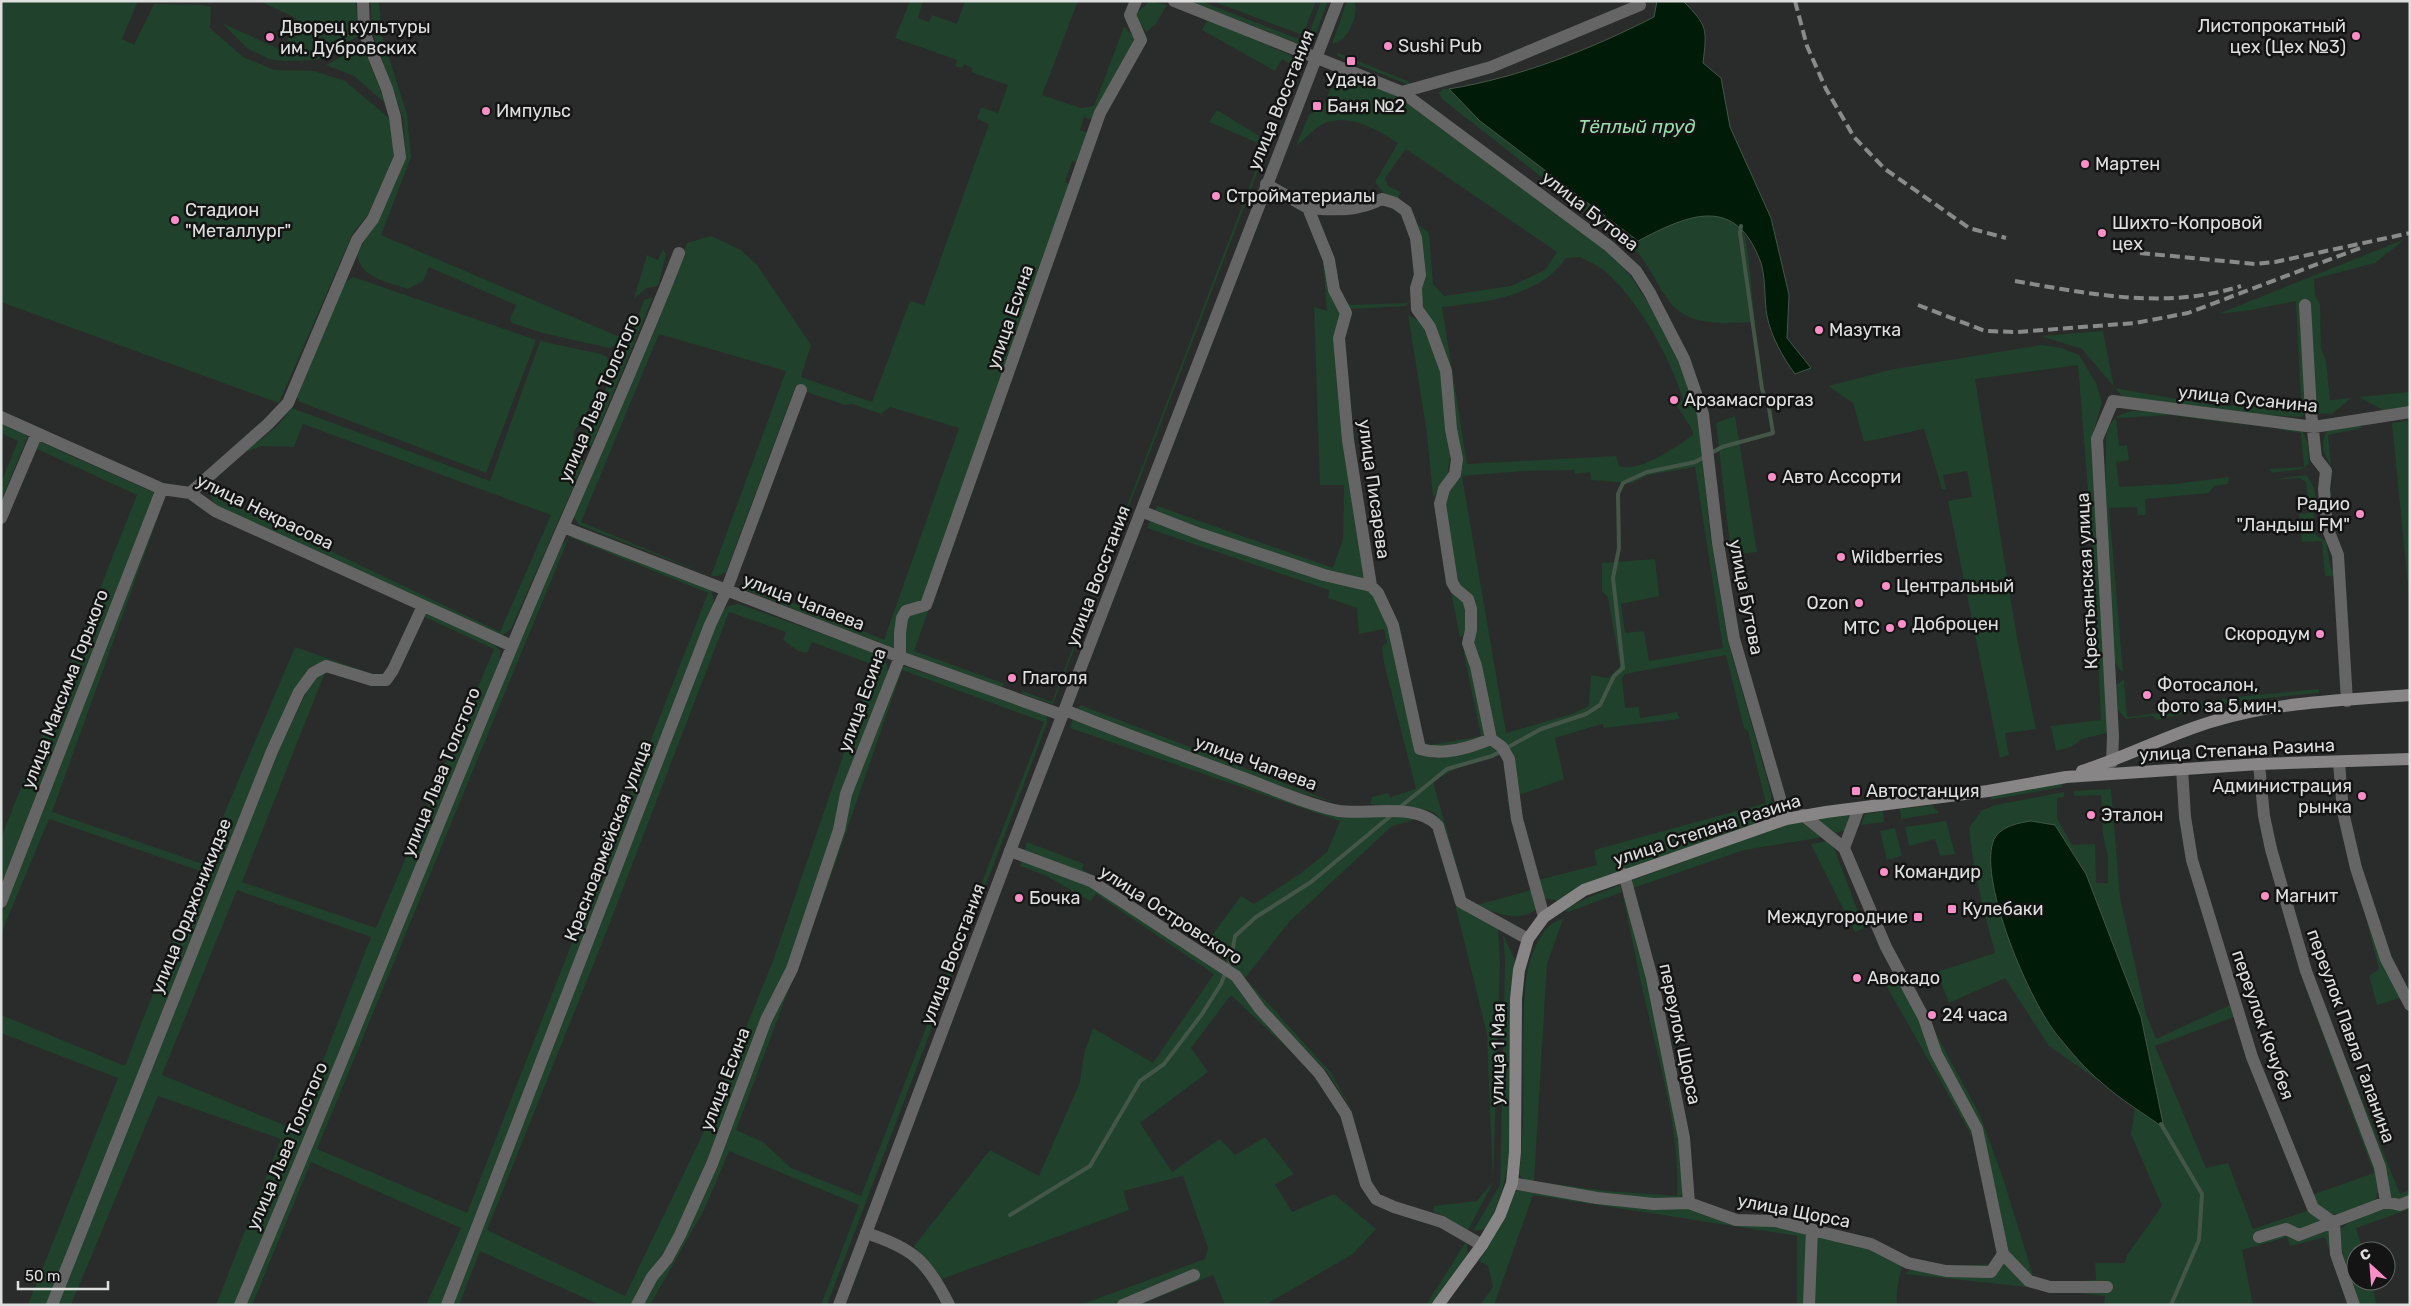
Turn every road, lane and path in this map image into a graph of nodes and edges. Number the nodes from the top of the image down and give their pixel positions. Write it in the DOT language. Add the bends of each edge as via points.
graph roads {
  1 [pos="363,1"];
  2 [pos="1136,1"];
  3 [pos="1174,1"];
  4 [pos="1338,1"];
  5 [pos="1640,5"];
  6 [pos="1318,58"];
  7 [pos="1402,92"];
  8 [pos="1266,184"];
  9 [pos="1308,208"];
  10 [pos="679,253"];
  11 [pos="2306,305"];
  12 [pos="801,390"];
  13 [pos="2113,401"];
  14 [pos="2410,412"];
  15 [pos="1,417"];
  16 [pos="2314,426"];
  17 [pos="37,433"];
  18 [pos="162,489"];
  19 [pos="190,493"];
  20 [pos="1143,512"];
  21 [pos="1,518"];
  22 [pos="563,527"];
  23 [pos="1371,586"];
  24 [pos="726,591"];
  25 [pos="423,606"];
  26 [pos="512,646"];
  27 [pos="900,657"];
  28 [pos="2410,695"];
  29 [pos="2347,701"];
  30 [pos="1064,713"];
  31 [pos="1491,739"];
  32 [pos="2410,759"];
  33 [pos="2112,762"];
  34 [pos="2339,762"];
  35 [pos="2259,764"];
  36 [pos="2182,769"];
  37 [pos="2066,777"];
  38 [pos="1859,808"];
  39 [pos="1803,816"];
  40 [pos="1786,819"];
  41 [pos="1844,848"];
  42 [pos="1010,851"];
  43 [pos="1624,874"];
  44 [pos="1,902"];
  45 [pos="1544,917"];
  46 [pos="1528,939"];
  47 [pos="2410,1005"];
  48 [pos="1512,1183"];
  49 [pos="2410,1201"];
  50 [pos="2386,1202"];
  51 [pos="1689,1203"];
  52 [pos="2334,1223"];
  53 [pos="1812,1229"];
  54 [pos="866,1233"];
  55 [pos="2259,1237"];
  56 [pos="1482,1245"];
  57 [pos="2003,1254"];
  58 [pos="1194,1276"];
  59 [pos="2107,1287"];
  60 [pos="52,1305"];
  61 [pos="240,1305"];
  62 [pos="447,1305"];
  63 [pos="637,1305"];
  64 [pos="839,1305"];
  65 [pos="949,1305"];
  66 [pos="1123,1305"];
  67 [pos="1438,1305"];
  68 [pos="1809,1305"];
  69 [pos="2354,1305"];
  1 -- 19 [label="street" via="364,32 387,89 395,117 400,157 373,219 357,240 288,403"];
  2 -- 27 [label="street, улица Есина" via="1130,16 1141,40 1100,113 926,605 906,611 902,618"];
  3 -- 6 [label="street, улица Бутова"];
  4 -- 6 [label="street, улица Восстания"];
  5 -- 7 [label="street" via="1491,67"];
  6 -- 7 [label="street, улица Бутова"];
  6 -- 8 [label="street, улица Восстания"];
  7 -- 40 [label="street, улица Бутова" via="1623,257 1636,271 1664,318 1684,359 1703,414 1718,543 1734,640"];
  8 -- 9 [label="street"];
  8 -- 20 [label="street, улица Восстания"];
  9 -- 23 [label="street, улица Писарева" via="1329,260 1334,290 1346,313 1339,338 1347,431"];
  9 -- 31 [label="street" via="1351,210 1382,199 1406,211 1416,238 1420,275 1416,309 1430,327 1446,371 1457,459 1455,474 1444,489 1440,504 1452,582 1468,599 1471,610 1468,643"];
  10 -- 22 [label="street, улица Льва Толстого"];
  11 -- 16 [label="street"];
  12 -- 24 [label="street, Красноармейская улица"];
  13 -- 16 [label="street, улица Сусанина"];
  13 -- 33 [label="street, Крестьянская улица" via="2097,439 2113,726"];
  14 -- 16 [label="street, улица Сусанина"];
  15 -- 17 [label="street, улица Некрасова"];
  16 -- 29 [label="street" via="2316,458 2326,471 2327,527 2338,555"];
  17 -- 18 [label="street, улица Некрасова"];
  17 -- 21 [label="street"];
  18 -- 19 [label="street, улица Некрасова"];
  18 -- 44 [label="street, улица Максима Горького"];
  19 -- 25 [label="street, улица Некрасова" via="215,512"];
  20 -- 23 [label="street" via="1324,575"];
  20 -- 30 [label="street, улица Восстания"];
  22 -- 24 [label="street, улица Чапаева"];
  22 -- 26 [label="street, улица Льва Толстого"];
  23 -- 31 [label="street, улица Писарева" via="1378,593 1393,625 1420,749 1434,753"];
  24 -- 27 [label="street, улица Чапаева"];
  24 -- 62 [label="street, Красноармейская улица" via="710,625"];
  25 -- 26 [label="street, улица Некрасова"];
  25 -- 60 [label="street, улица Орджоникидзе" via="386,680 372,680 326,666 313,673 299,692 221,876"];
  26 -- 61 [label="street, улица Льва Толстого"];
  27 -- 30 [label="street, улица Чапаева"];
  27 -- 63 [label="street, улица Есина" via="846,794 839,830 792,969 766,1020 712,1164 680,1235"];
  28 -- 29 [label="main road, улица Степана Разина"];
  29 -- 33 [label="main road, улица Степана Разина" via="2271,708 2213,721"];
  30 -- 42 [label="street, улица Восстания"];
  30 -- 46 [label="street, улица Чапаева" via="1340,811 1382,811 1432,819 1438,826 1461,902"];
  31 -- 45 [label="street" via="1502,747 1509,759 1517,819"];
  32 -- 34 [label="main road, улица Степана Разина"];
  33 -- 37 [label="main road, улица Степана Разина"];
  34 -- 35 [label="main road, улица Степана Разина"];
  34 -- 47 [label="street" via="2343,812 2356,868 2386,959"];
  35 -- 36 [label="main road, улица Степана Разина"];
  35 -- 50 [label="street, переулок Павла Галанина" via="2271,849 2306,970 2380,1167"];
  36 -- 37 [label="main road, улица Степана Разина"];
  36 -- 52 [label="street, переулок Кочубея" via="2192,860 2252,1057 2313,1208"];
  37 -- 38 [label="main road, улица Степана Разина"];
  38 -- 39 [label="main road, улица Степана Разина"];
  38 -- 41 [label="street"];
  39 -- 40 [label="main road, улица Степана Разина"];
  39 -- 41 [label="street"];
  40 -- 43 [label="main road, улица Степана Разина"];
  41 -- 57 [label="street" via="1886,948 1924,1018 1936,1053 1977,1129"];
  42 -- 54 [label="street, улица Восстания"];
  42 -- 56 [label="street, улица Островского" via="1091,881 1236,976 1260,1009 1319,1073 1346,1114 1366,1184 1376,1199 1442,1222"];
  43 -- 45 [label="main road, улица Степана Разина" via="1584,890"];
  43 -- 51 [label="street, переулок Щорса" via="1652,978 1684,1138"];
  45 -- 46 [label="main road, улица Степана Разина"];
  46 -- 48 [label="main road, улица 1 Мая" via="1519,970 1516,999"];
  48 -- 51 [label="street, улица Щорса" via="1597,1198 1654,1204"];
  48 -- 56 [label="main road, улица 1 Мая" via="1500,1215"];
  49 -- 50 [label="street" via="2400,1205"];
  50 -- 52 [label="street"];
  51 -- 53 [label="street, улица Щорса" via="1736,1220 1776,1221"];
  52 -- 55 [label="street" via="2299,1235 2286,1229"];
  52 -- 69 [label="street" via="2336,1254"];
  53 -- 57 [label="street, улица Щорса" via="1871,1244 1908,1263 1946,1271 1991,1272"];
  53 -- 68 [label="street"];
  54 -- 64 [label="street, улица Восстания"];
  54 -- 65 [label="street" via="892,1241 912,1252 929,1269"];
  56 -- 67 [label="main road, улица 1 Мая"];
  57 -- 59 [label="street" via="2029,1281 2050,1287"];
  58 -- 66 [label="street"];
}
